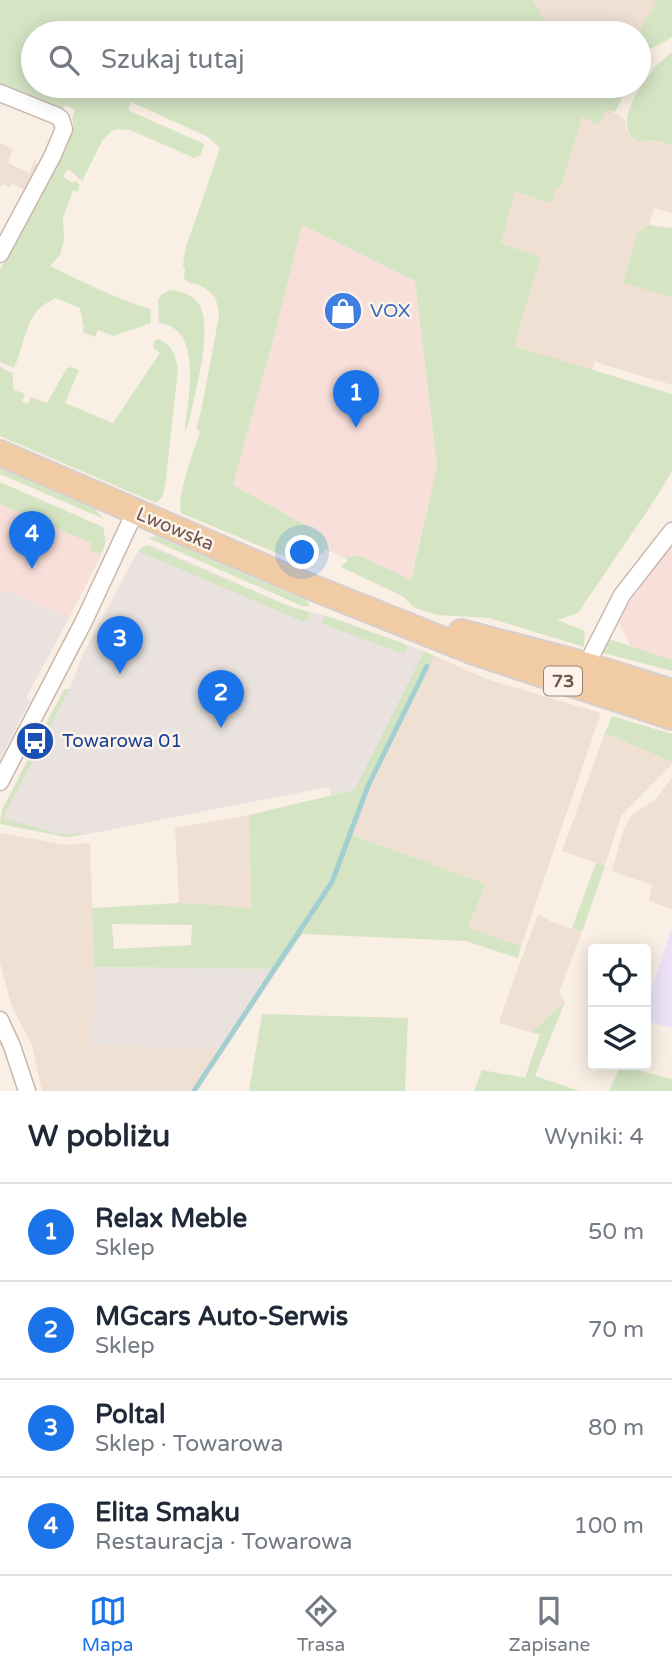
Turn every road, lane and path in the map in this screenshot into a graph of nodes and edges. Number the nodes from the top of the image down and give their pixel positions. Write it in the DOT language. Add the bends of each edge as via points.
graph roads {
  1 [pos="0,93"];
  2 [pos="5,233"];
  3 [pos="0,254"];
  4 [pos="0,453"];
  5 [pos="135,512"];
  6 [pos="672,531"];
  7 [pos="584,676"];
  8 [pos="672,692"];
  9 [pos="672,717"];
  10 [pos="0,782"];
  11 [pos="0,1020"];
  12 [pos="27,1091"];
  1 -- 2 [label="street" via="57,116 64,129"];
  2 -- 3 [label="street"];
  4 -- 5 [label="main road, Lwowska / 73"];
  5 -- 7 [label="main road, Lwowska / 73" via="351,603"];
  5 -- 10 [label="street"];
  6 -- 7 [label="street" via="622,595"];
  7 -- 8 [label="main road, Lwowska / 73"];
  7 -- 9 [label="main road, Lwowska / 73"];
  11 -- 12 [label="street"];
}
